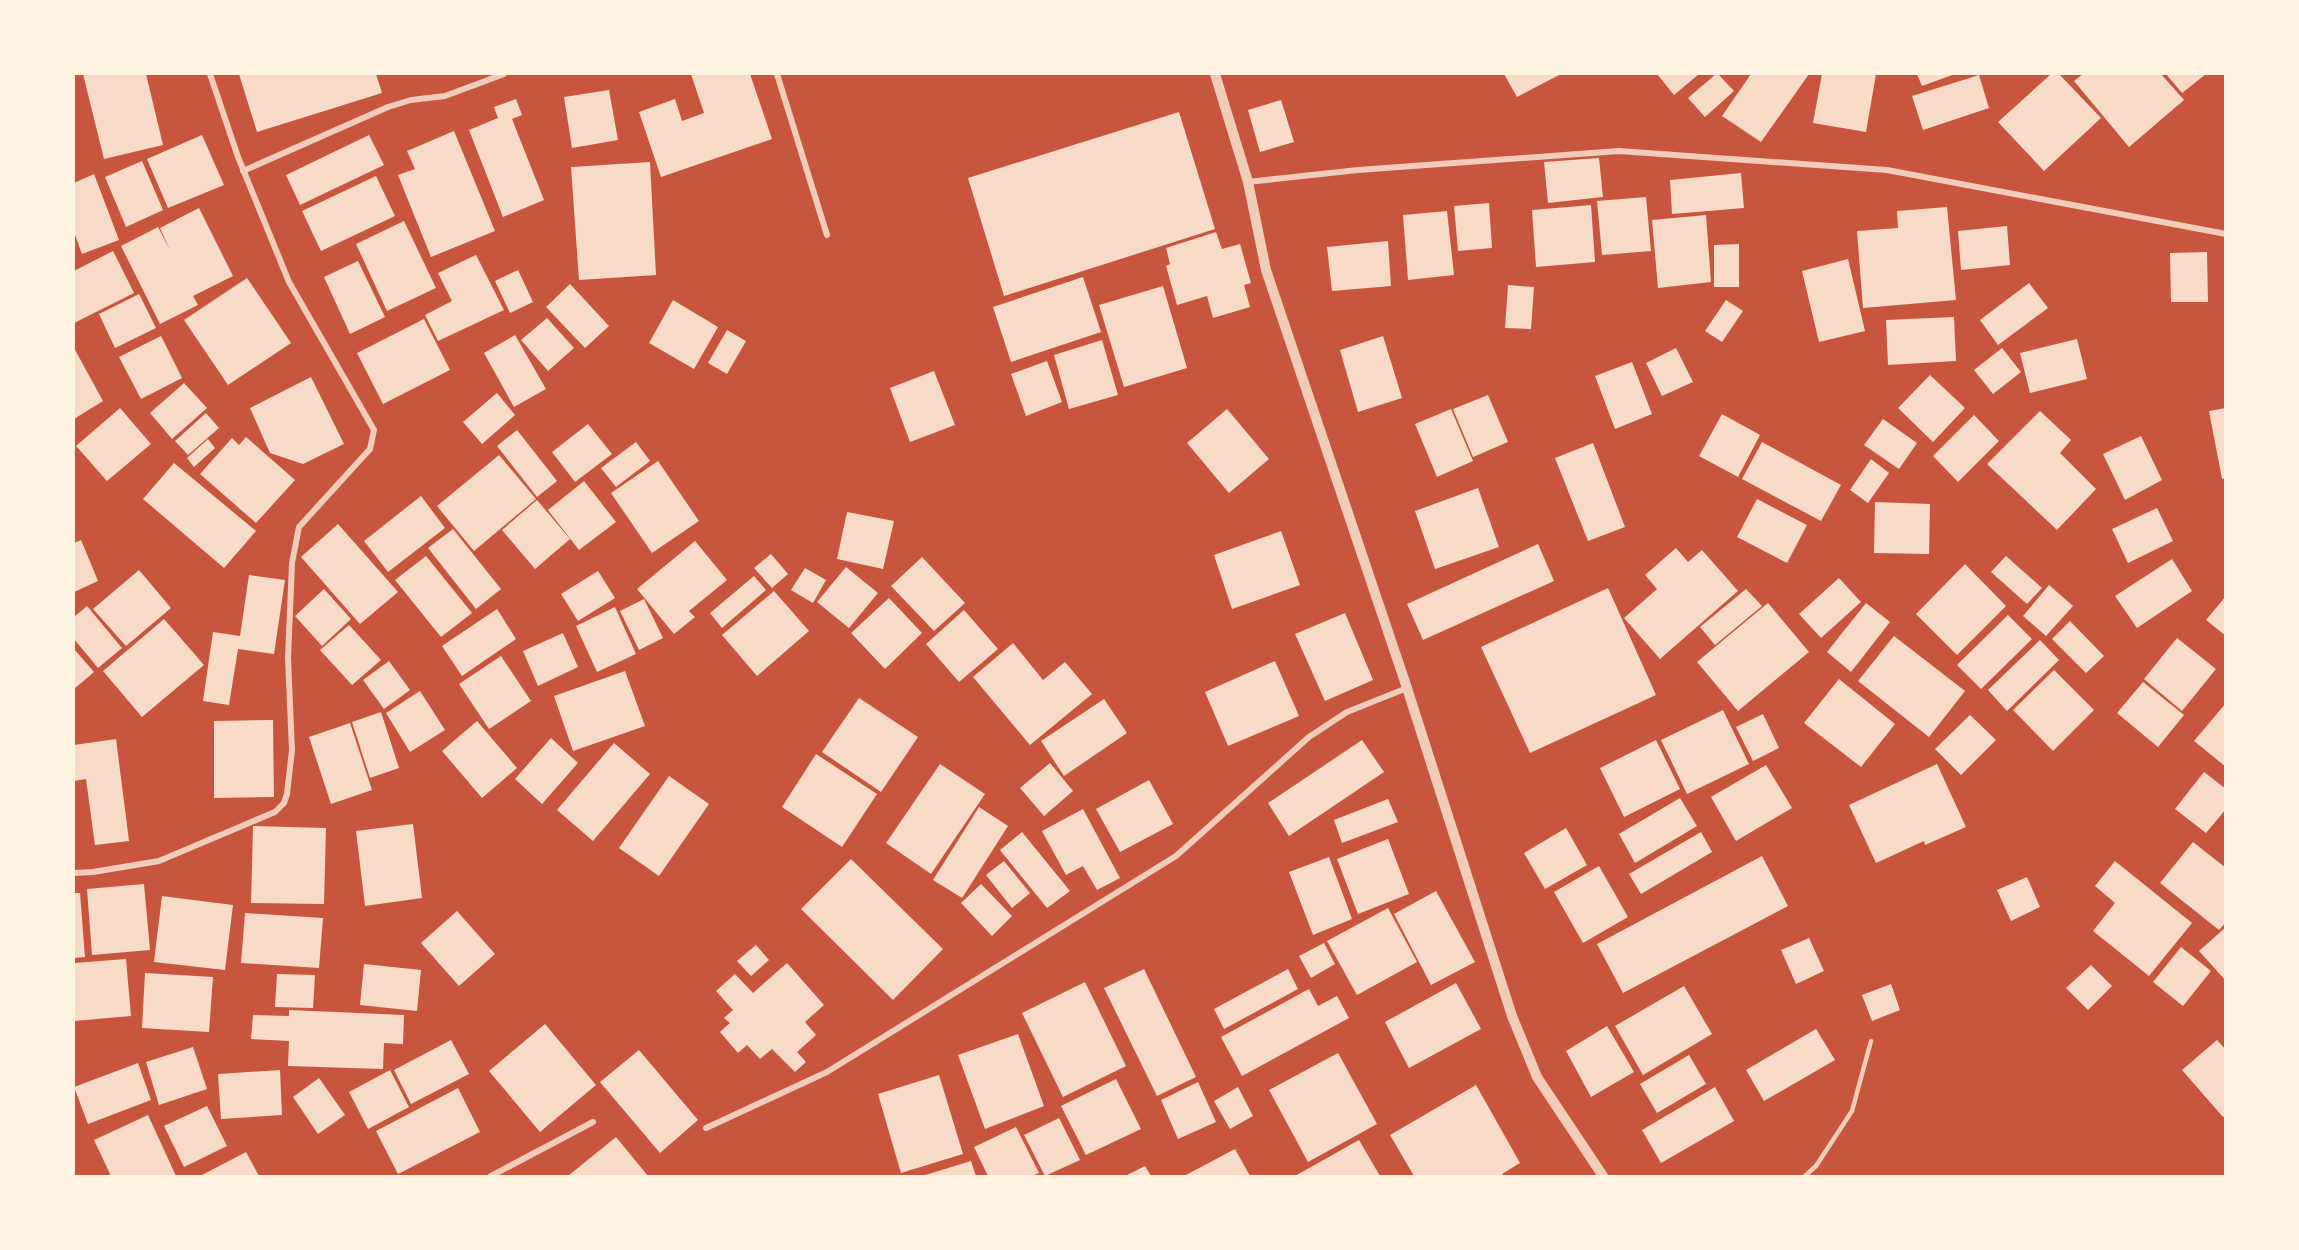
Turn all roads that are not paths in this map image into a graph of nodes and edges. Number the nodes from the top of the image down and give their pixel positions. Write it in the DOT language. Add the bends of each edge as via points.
graph roads {
  1 [pos="210,74"];
  2 [pos="504,74"];
  3 [pos="777,74"];
  4 [pos="1215,74"];
  5 [pos="243,171"];
  6 [pos="1248,182"];
  7 [pos="2226,234"];
  8 [pos="827,235"];
  9 [pos="1407,688"];
  10 [pos="74,873"];
  11 [pos="1871,1041"];
  12 [pos="593,1122"];
  13 [pos="706,1128"];
  14 [pos="491,1176"];
  15 [pos="1604,1176"];
  16 [pos="1805,1176"];
  1 -- 5 [label="street"];
  2 -- 5 [label="street" via="445,96 388,107"];
  3 -- 8 [label="street"];
  4 -- 6 [label="street"];
  5 -- 10 [label="street" via="289,282 374,430 370,449 299,527 293,549 288,658 292,750 287,794 275,812 159,861"];
  6 -- 7 [label="street" via="1358,170 1619,152 1887,170"];
  6 -- 9 [label="street" via="1266,270"];
  9 -- 13 [label="street" via="1347,712 1309,737 1176,856 827,1072"];
  9 -- 15 [label="street" via="1516,1026 1537,1077"];
  11 -- 16 [label="lane" via="1852,1111 1816,1166"];
  12 -- 14 [label="street"];
}
